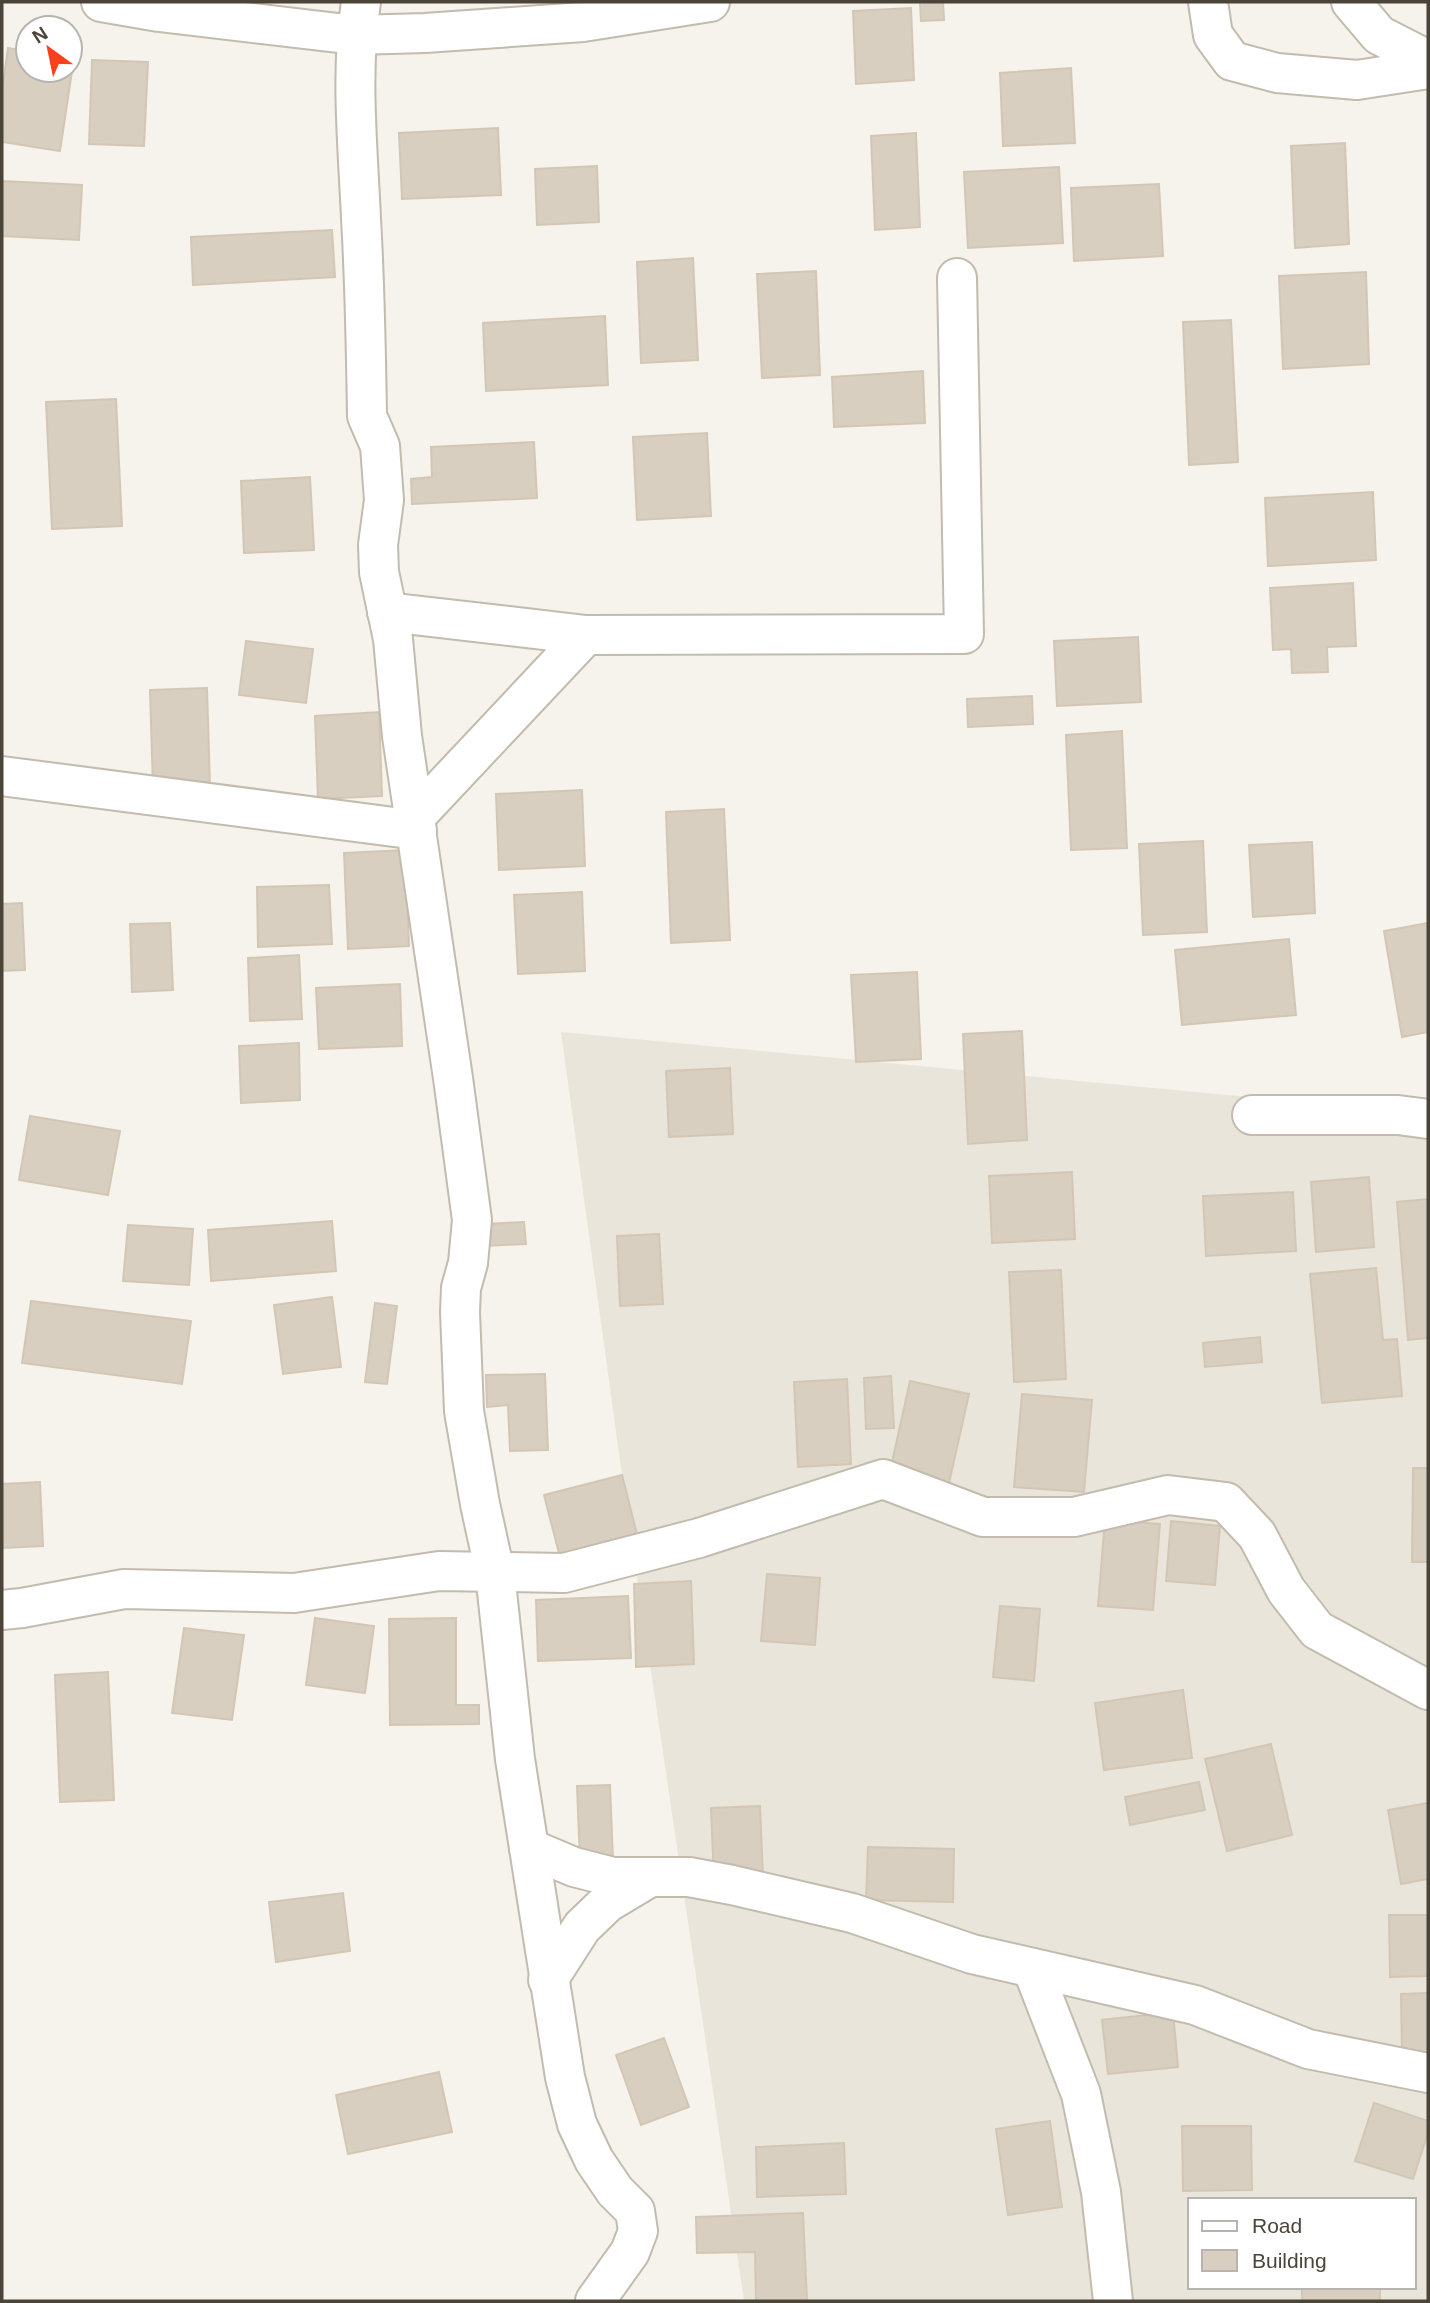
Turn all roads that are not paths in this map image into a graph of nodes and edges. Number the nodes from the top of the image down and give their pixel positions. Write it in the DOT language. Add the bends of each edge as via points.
graph roads {
  1 [pos="101,2"];
  2 [pos="710,2"];
  3 [pos="1208,2"];
  4 [pos="1351,2"];
  5 [pos="358,18"];
  6 [pos="1428,60"];
  7 [pos="1428,69"];
  8 [pos="957,278"];
  9 [pos="387,612"];
  10 [pos="586,635"];
  11 [pos="2,776"];
  12 [pos="416,824"];
  13 [pos="1252,1115"];
  14 [pos="1428,1119"];
  15 [pos="495,1573"];
  16 [pos="2,1610"];
  17 [pos="1428,1690"];
  18 [pos="529,1848"];
  19 [pos="647,1879"];
  20 [pos="1032,1968"];
  21 [pos="548,1980"];
  22 [pos="1428,2073"];
  23 [pos="594,2301"];
  24 [pos="1113,2301"];
  1 -- 5 [label="street" via="159,12"];
  2 -- 5 [label="street" via="583,22 425,33"];
  3 -- 7 [label="street" via="1213,35 1232,61 1277,73 1357,80"];
  4 -- 6 [label="street" via="1379,34"];
  5 -- 9 [label="street" via="355,139 367,416 380,446 383,468 378,545"];
  8 -- 10 [label="street" via="964,634"];
  9 -- 10 [label="street"];
  9 -- 12 [label="street"];
  10 -- 12 [label="street"];
  11 -- 12 [label="street"];
  12 -- 15 [label="street" via="472,1220 461,1288 464,1411"];
  13 -- 14 [label="street"];
  15 -- 16 [label="street" via="439,1571 294,1593 124,1590"];
  15 -- 17 [label="street" via="564,1573 699,1538 883,1479 983,1517 1074,1517 1168,1495 1226,1502 1257,1535 1286,1590 1317,1630"];
  15 -- 18 [label="street"];
  18 -- 19 [label="street" via="574,1867 613,1877"];
  18 -- 21 [label="street"];
  19 -- 20 [label="street" via="689,1877 732,1885 852,1913 972,1954"];
  19 -- 21 [label="street" via="607,1903 582,1927"];
  20 -- 22 [label="street" via="1195,2005 1308,2049"];
  20 -- 24 [label="street" via="1081,2094 1101,2192"];
  21 -- 23 [label="street" via="577,2124 594,2160 635,2211 638,2231 629,2252"];
}
